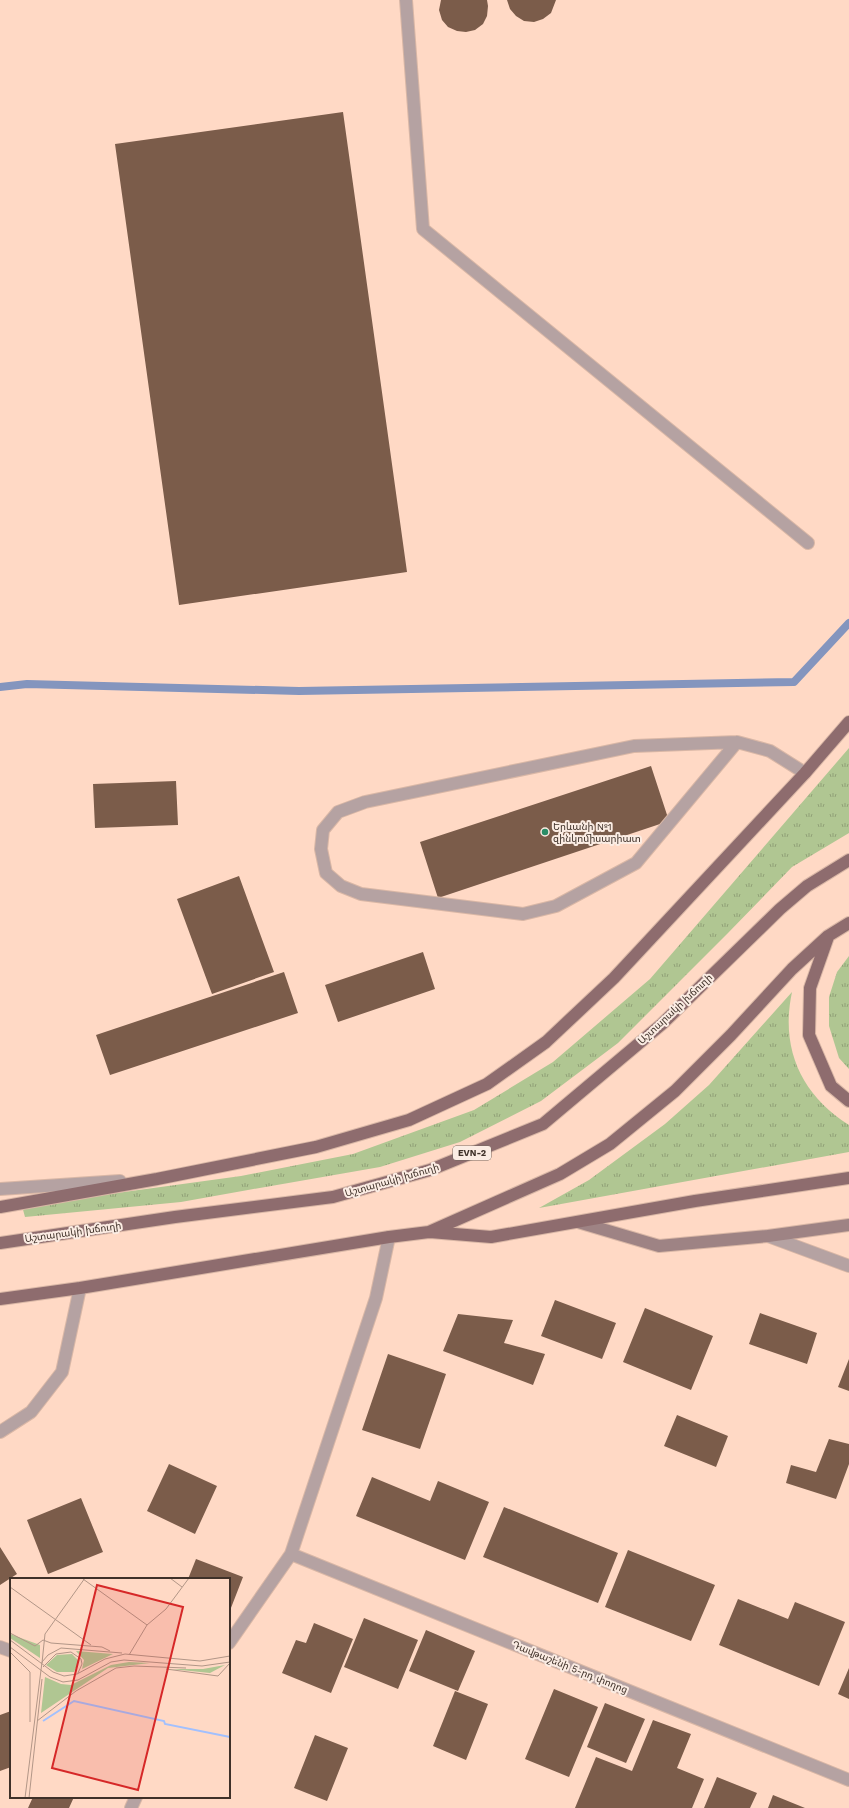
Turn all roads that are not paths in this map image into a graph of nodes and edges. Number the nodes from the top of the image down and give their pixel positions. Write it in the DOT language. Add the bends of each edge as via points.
graph roads {
  1 [pos="406,0"];
  2 [pos="808,543"];
  3 [pos="849,722"];
  4 [pos="737,742"];
  5 [pos="805,774"];
  6 [pos="849,860"];
  7 [pos="849,923"];
  8 [pos="828,936"];
  9 [pos="849,1101"];
  10 [pos="849,1178"];
  11 [pos="157,1179"];
  12 [pos="0,1189"];
  13 [pos="0,1207"];
  14 [pos="578,1222"];
  15 [pos="849,1225"];
  16 [pos="429,1232"];
  17 [pos="768,1236"];
  18 [pos="389,1237"];
  19 [pos="0,1244"];
  20 [pos="849,1266"];
  21 [pos="80,1288"];
  22 [pos="0,1299"];
  23 [pos="0,1432"];
  24 [pos="291,1554"];
  25 [pos="230,1642"];
  26 [pos="0,1648"];
  27 [pos="10,1652"];
  28 [pos="849,1780"];
  29 [pos="136,1798"];
  30 [pos="131,1808"];
  1 -- 2 [label="street" via="423,229"];
  3 -- 5 [label="main road"];
  4 -- 4 [label="street" via="634,746 365,802 338,812 323,830 321,849 326,873 341,886 361,894 523,914 556,906 636,863"];
  4 -- 5 [label="street" via="770,750"];
  5 -- 11 [label="main road" via="614,978 546,1042 487,1084 402,1122 316,1147"];
  6 -- 19 [label="main road, Աշտարակի խճուղի / EVN-2" via="807,886 780,909 662,1024 543,1124 430,1170 333,1197 175,1217"];
  7 -- 8 [label="main road"];
  8 -- 9 [label="main road" via="810,988 809,1035 831,1086"];
  8 -- 16 [label="main road" via="792,969 675,1091 610,1144 560,1174"];
  10 -- 14 [label="main road" via="694,1201"];
  11 -- 12 [label="street"];
  11 -- 13 [label="main road"];
  14 -- 16 [label="main road" via="491,1237"];
  14 -- 17 [label="street" via="660,1246"];
  15 -- 17 [label="street"];
  16 -- 18 [label="main road"];
  17 -- 20 [label="street"];
  18 -- 21 [label="main road"];
  18 -- 24 [label="street" via="376,1298"];
  21 -- 22 [label="main road"];
  21 -- 23 [label="street" via="62,1372 31,1412"];
  24 -- 25 [label="street"];
  24 -- 28 [label="street, Դավթաշենի 5-րդ փողոց"];
  26 -- 27 [label="street"];
  29 -- 30 [label="street"];
}
